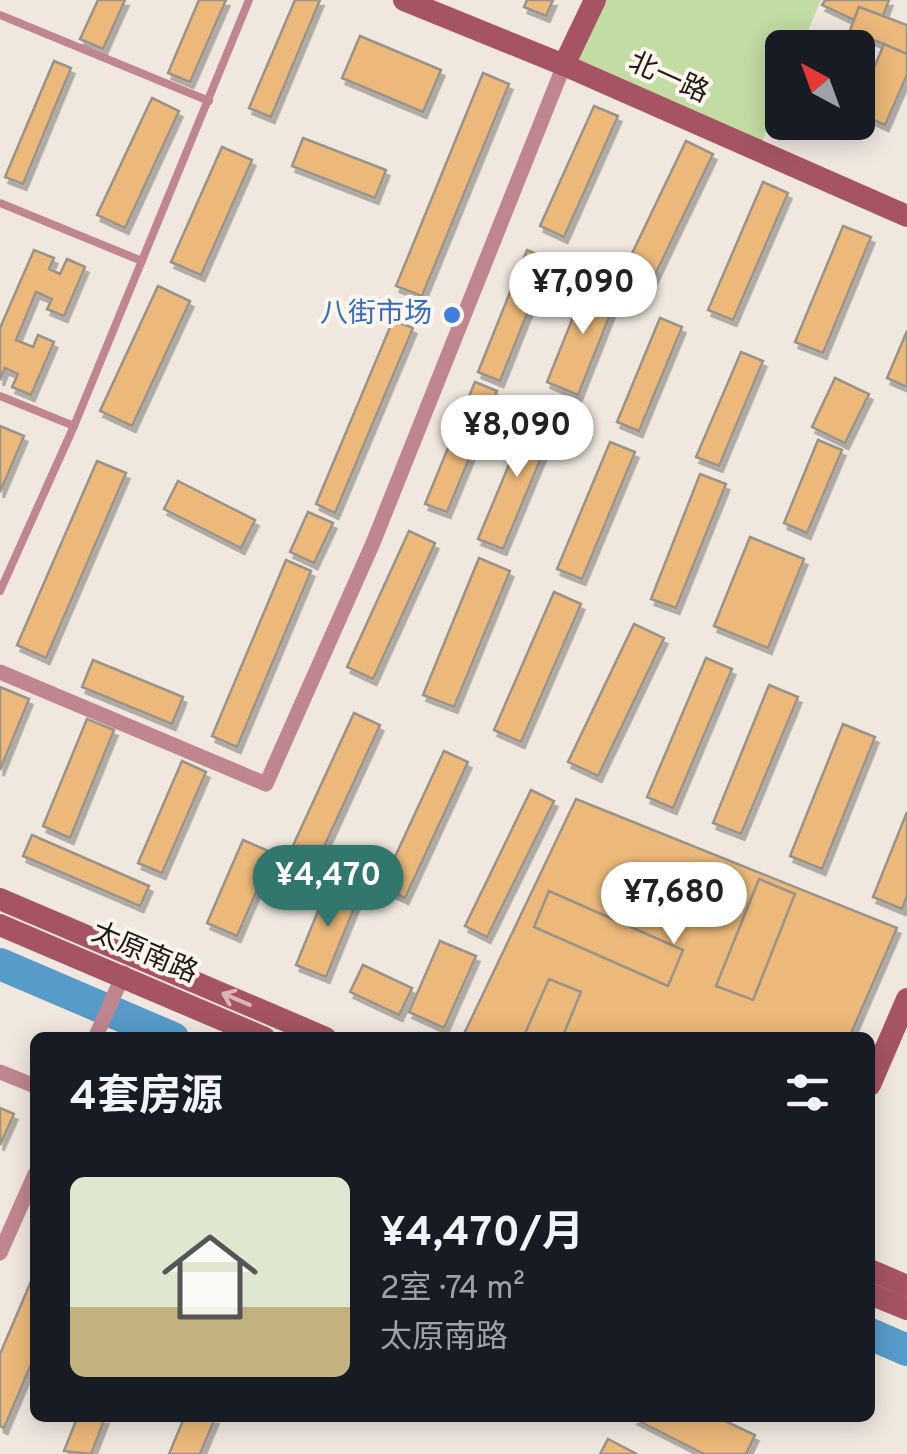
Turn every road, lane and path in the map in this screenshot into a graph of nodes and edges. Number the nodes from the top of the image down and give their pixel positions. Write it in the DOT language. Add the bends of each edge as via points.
graph roads {
  1 [pos="249,0"];
  2 [pos="404,0"];
  3 [pos="595,0"];
  4 [pos="0,15"];
  5 [pos="564,65"];
  6 [pos="208,101"];
  7 [pos="0,203"];
  8 [pos="907,216"];
  9 [pos="142,261"];
  10 [pos="0,396"];
  11 [pos="74,426"];
  12 [pos="0,592"];
  13 [pos="0,672"];
  14 [pos="0,898"];
  15 [pos="0,925"];
  16 [pos="134,956"];
  17 [pos="118,986"];
  18 [pos="907,999"];
  19 [pos="99,1032"];
  20 [pos="248,1032"];
  21 [pos="312,1032"];
  22 [pos="0,1072"];
  23 [pos="875,1073"];
  24 [pos="30,1084"];
  25 [pos="30,1185"];
  26 [pos="0,1253"];
  27 [pos="875,1272"];
  28 [pos="907,1286"];
  29 [pos="875,1296"];
  30 [pos="907,1310"];
  1 -- 6 [label="lane"];
  2 -- 5 [label="main road, 北一路"];
  3 -- 5 [label="main road"];
  4 -- 6 [label="lane"];
  5 -- 8 [label="main road, 北一路"];
  5 -- 13 [label="street" via="374,543 266,784"];
  6 -- 9 [label="lane"];
  7 -- 9 [label="lane"];
  9 -- 11 [label="lane"];
  10 -- 11 [label="lane"];
  11 -- 12 [label="lane"];
  14 -- 16 [label="main road"];
  15 -- 17 [label="main road, 太原南路"];
  16 -- 17 [label="street"];
  21 -- 16 [label="main road, one-way"];
  17 -- 19 [label="street"];
  17 -- 20 [label="main road, 太原南路"];
  18 -- 23 [label="main road"];
  22 -- 24 [label="street"];
  25 -- 26 [label="street"];
  27 -- 28 [label="main road"];
  29 -- 30 [label="main road"];
}
